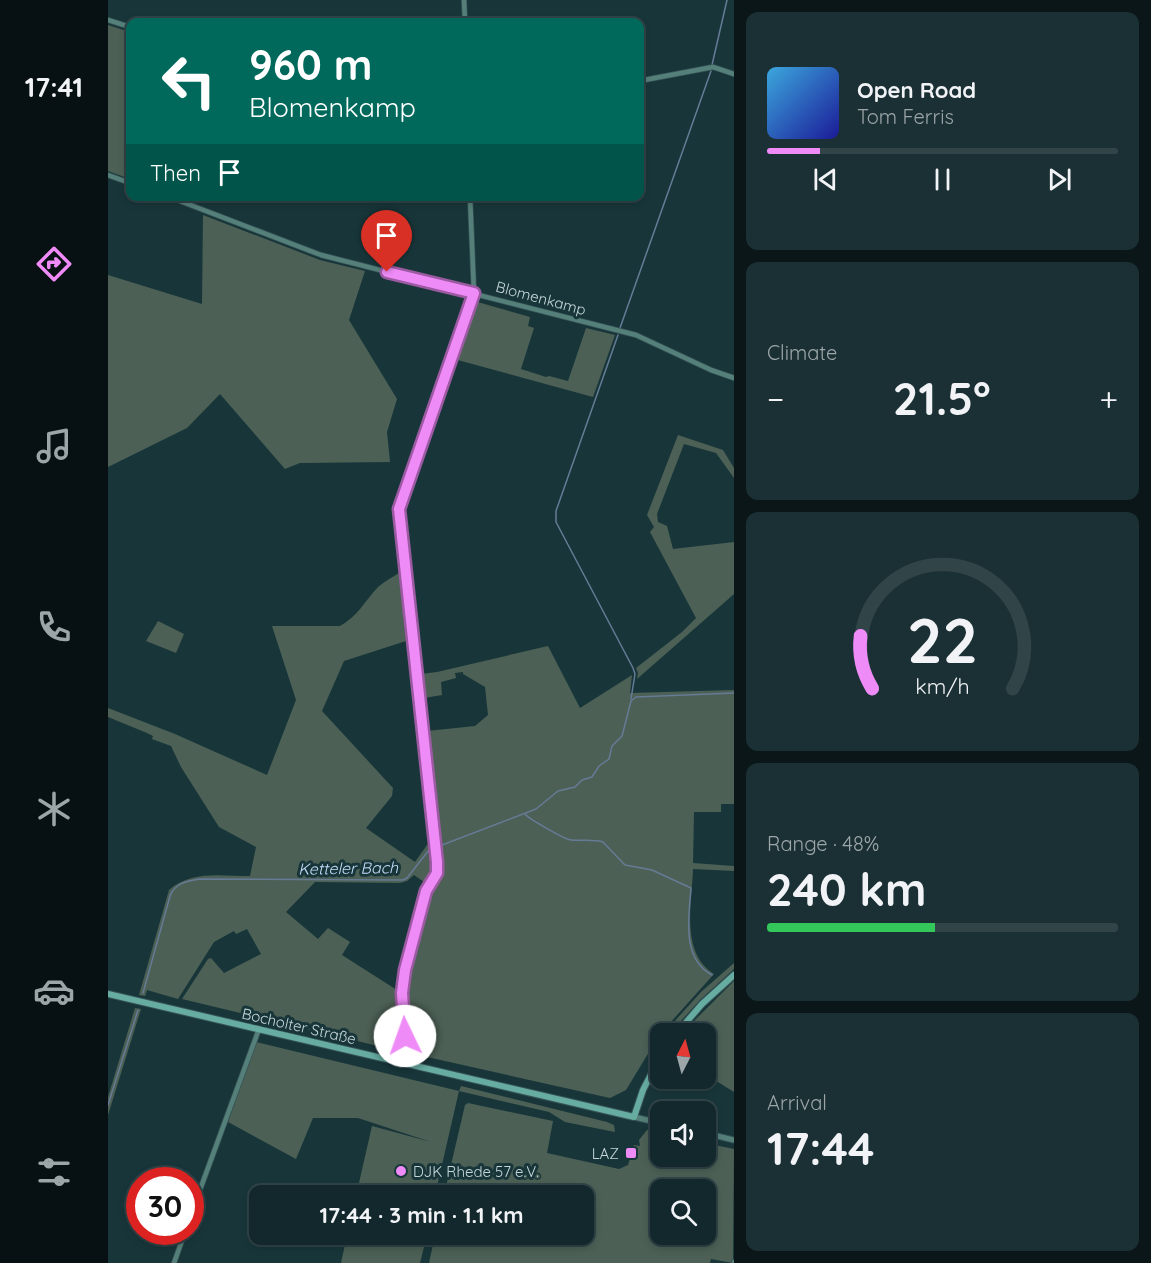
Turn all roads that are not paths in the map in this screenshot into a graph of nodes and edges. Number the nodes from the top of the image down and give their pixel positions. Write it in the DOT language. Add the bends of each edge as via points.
graph roads {
  1 [pos="464,0"];
  2 [pos="465,18"];
  3 [pos="108,20"];
  4 [pos="126,26"];
  5 [pos="734,74"];
  6 [pos="644,80"];
  7 [pos="108,175"];
  8 [pos="126,182"];
  9 [pos="180,201"];
  10 [pos="470,201"];
  11 [pos="474,293"];
  12 [pos="734,378"];
  13 [pos="734,975"];
  14 [pos="108,994"];
  15 [pos="686,1023"];
  16 [pos="259,1029"];
  17 [pos="406,1063"];
  18 [pos="650,1076"];
  19 [pos="634,1117"];
  20 [pos="650,1121"];
  21 [pos="716,1136"];
  22 [pos="734,1140"];
  23 [pos="204,1179"];
  24 [pos="180,1245"];
  25 [pos="174,1263"];
  1 -- 2 [label="street"];
  3 -- 4 [label="street"];
  5 -- 6 [label="street" via="713,67"];
  7 -- 8 [label="street"];
  9 -- 11 [label="street, Blomenkamp" via="321,255"];
  10 -- 11 [label="street"];
  11 -- 12 [label="street, Blomenkamp" via="636,335"];
  11 -- 17 [label="street" via="399,509 437,873 426,891 405,970 402,993"];
  13 -- 15 [label="main road"];
  14 -- 16 [label="main road, Bocholter Straße"];
  16 -- 17 [label="main road, Bocholter Straße"];
  16 -- 23 [label="street"];
  17 -- 19 [label="main road, Bocholter Straße"];
  18 -- 19 [label="main road"];
  19 -- 20 [label="street, Bocholter Straße"];
  21 -- 22 [label="street"];
  24 -- 25 [label="street"];
}
